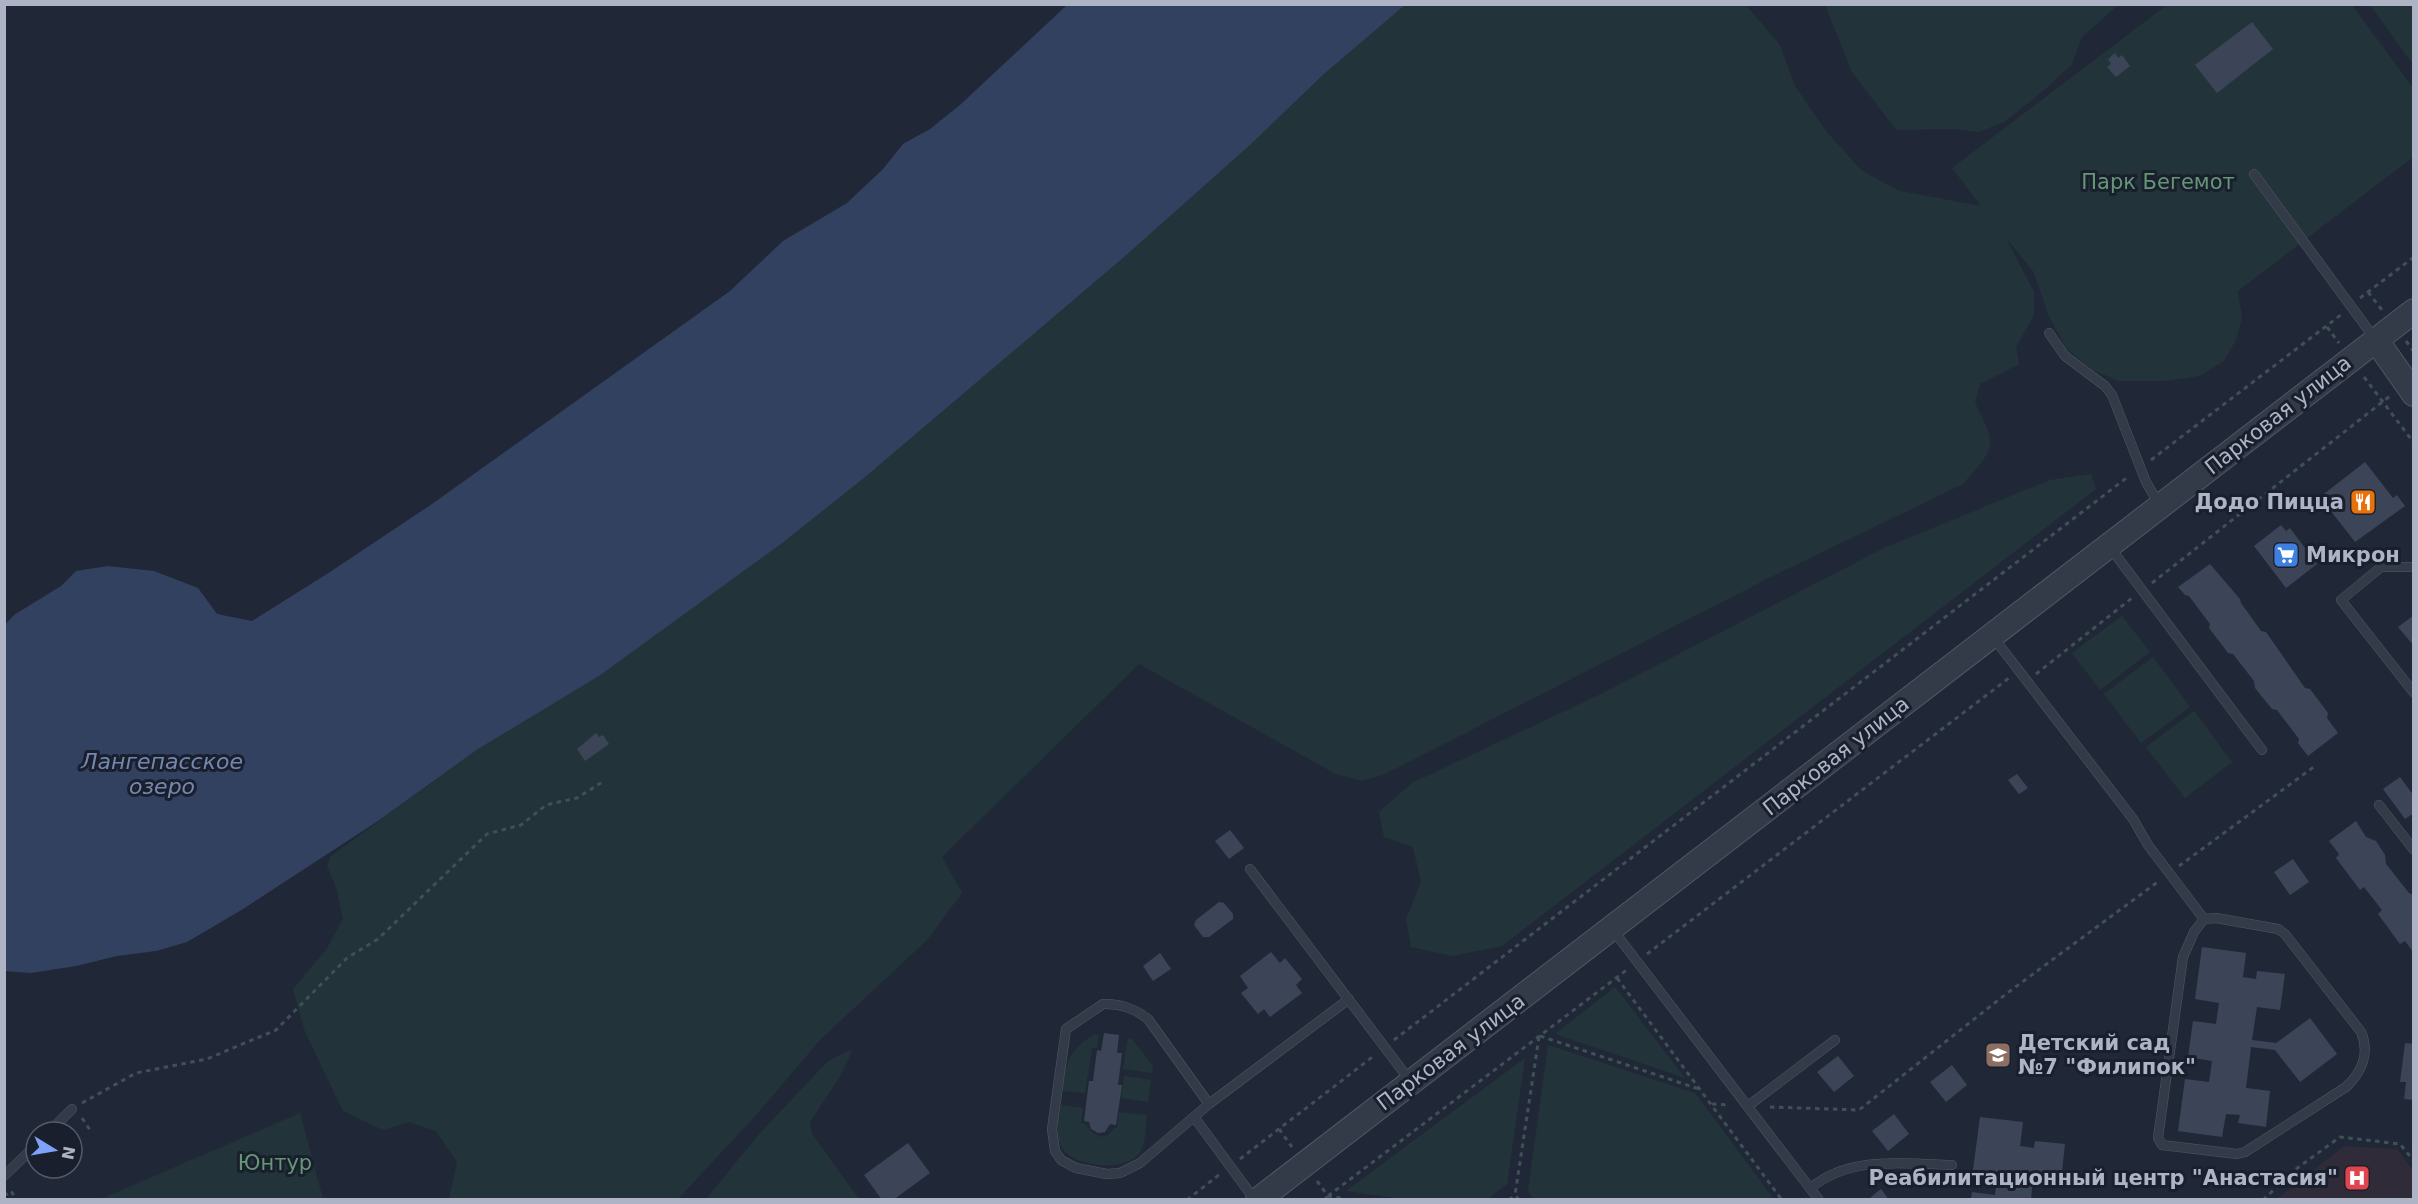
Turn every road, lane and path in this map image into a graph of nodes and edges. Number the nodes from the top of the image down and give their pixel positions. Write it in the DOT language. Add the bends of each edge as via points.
graph roads {
  1 [pos="2254,174"];
  2 [pos="2414,257"];
  3 [pos="2352,306"];
  4 [pos="2414,311"];
  5 [pos="2327,327"];
  6 [pos="2049,333"];
  7 [pos="2376,340"];
  8 [pos="2351,359"];
  9 [pos="2410,389"];
  10 [pos="2382,402"];
  11 [pos="2414,443"];
  12 [pos="2140,468"];
  13 [pos="2160,506"];
  14 [pos="2109,546"];
  15 [pos="2414,567"];
  16 [pos="2142,590"];
  17 [pos="1992,636"];
  18 [pos="2023,675"];
  19 [pos="2414,693"];
  20 [pos="2262,750"];
  21 [pos="2315,766"];
  22 [pos="604,782"];
  23 [pos="2379,805"];
  24 [pos="2412,845"];
  25 [pos="1250,869"];
  26 [pos="2169,873"];
  27 [pos="2204,919"];
  28 [pos="1611,929"];
  29 [pos="1637,962"];
  30 [pos="1617,978"];
  31 [pos="1349,999"];
  32 [pos="1539,1036"];
  33 [pos="1835,1040"];
  34 [pos="1385,1047"];
  35 [pos="1411,1082"];
  36 [pos="1701,1089"];
  37 [pos="1209,1104"];
  38 [pos="1712,1104"];
  39 [pos="1748,1106"];
  40 [pos="72,1109"];
  41 [pos="1194,1117"];
  42 [pos="61,1120"];
  43 [pos="84,1122"];
  44 [pos="92,1133"];
  45 [pos="24,1156"];
  46 [pos="2414,1161"];
  47 [pos="1952,1165"];
  48 [pos="1230,1166"];
  49 [pos="4,1176"];
  50 [pos="1811,1188"];
  51 [pos="1515,1195"];
  52 [pos="4,1196"];
  53 [pos="1327,1198"];
  54 [pos="1783,1199"];
  55 [pos="17,1200"];
  56 [pos="1187,1200"];
  57 [pos="1256,1200"];
  58 [pos="1350,1200"];
  59 [pos="1509,1200"];
  60 [pos="1519,1200"];
  61 [pos="1820,1200"];
  62 [pos="2263,1200"];
  1 -- 3 [label="lane"];
  2 -- 3 [label="path"];
  3 -- 5 [label="path"];
  3 -- 7 [label="lane"];
  4 -- 7 [label="street, Парковая улица"];
  5 -- 8 [label="path"];
  5 -- 12 [label="path"];
  6 -- 12 [label="lane" via="2065,356 2112,395"];
  7 -- 8 [label="street, Парковая улица"];
  7 -- 9 [label="street"];
  8 -- 10 [label="path"];
  8 -- 13 [label="street, Парковая улица"];
  9 -- 10 [label="path"];
  10 -- 11 [label="path"];
  10 -- 16 [label="path"];
  12 -- 13 [label="lane"];
  12 -- 34 [label="path"];
  13 -- 14 [label="street, Парковая улица"];
  14 -- 16 [label="lane"];
  14 -- 17 [label="street, Парковая улица"];
  15 -- 19 [label="lane" via="2381,567 2341,600"];
  16 -- 18 [label="path" via="2036,674"];
  16 -- 20 [label="lane"];
  17 -- 18 [label="lane"];
  17 -- 28 [label="street, Парковая улица"];
  18 -- 26 [label="lane" via="2133,819"];
  18 -- 29 [label="path" via="2010,677"];
  21 -- 26 [label="path"];
  22 -- 40 [label="path" via="577,798 546,805 521,825 487,834 378,939 347,958 276,1030 207,1059 136,1072"];
  23 -- 24 [label="lane"];
  25 -- 31 [label="lane"];
  26 -- 27 [label="lane"];
  26 -- 39 [label="path" via="1859,1110"];
  27 -- 27 [label="lane" via="2183,957 2158,1138 2162,1145 2237,1154 2346,1087 2359,1073 2364,1040 2285,934 2278,929"];
  28 -- 29 [label="lane"];
  28 -- 35 [label="street, Парковая улица"];
  29 -- 30 [label="path"];
  29 -- 39 [label="lane"];
  30 -- 32 [label="path"];
  30 -- 36 [label="path"];
  31 -- 34 [label="lane"];
  31 -- 37 [label="lane"];
  32 -- 36 [label="path"];
  32 -- 51 [label="path"];
  32 -- 53 [label="path"];
  33 -- 39 [label="lane"];
  34 -- 35 [label="lane"];
  34 -- 48 [label="path"];
  35 -- 57 [label="street, Парковая улица"];
  36 -- 38 [label="path"];
  37 -- 41 [label="lane"];
  37 -- 41 [label="lane" via="1140,1012 1103,1004 1066,1029 1052,1139 1055,1151 1068,1165 1107,1174 1130,1169"];
  38 -- 39 [label="path"];
  38 -- 54 [label="path"];
  39 -- 50 [label="lane"];
  40 -- 42 [label="lane"];
  41 -- 48 [label="lane"];
  43 -- 44 [label="path"];
  45 -- 49 [label="lane"];
  46 -- 62 [label="path" via="2400,1143 2340,1137 2296,1169"];
  47 -- 50 [label="lane" via="1860,1164 1830,1174"];
  48 -- 56 [label="path"];
  48 -- 57 [label="lane"];
  50 -- 61 [label="lane"];
  51 -- 59 [label="path"];
  51 -- 60 [label="path"];
  52 -- 55 [label="path" via="11,1191"];
  53 -- 58 [label="path"];
}
